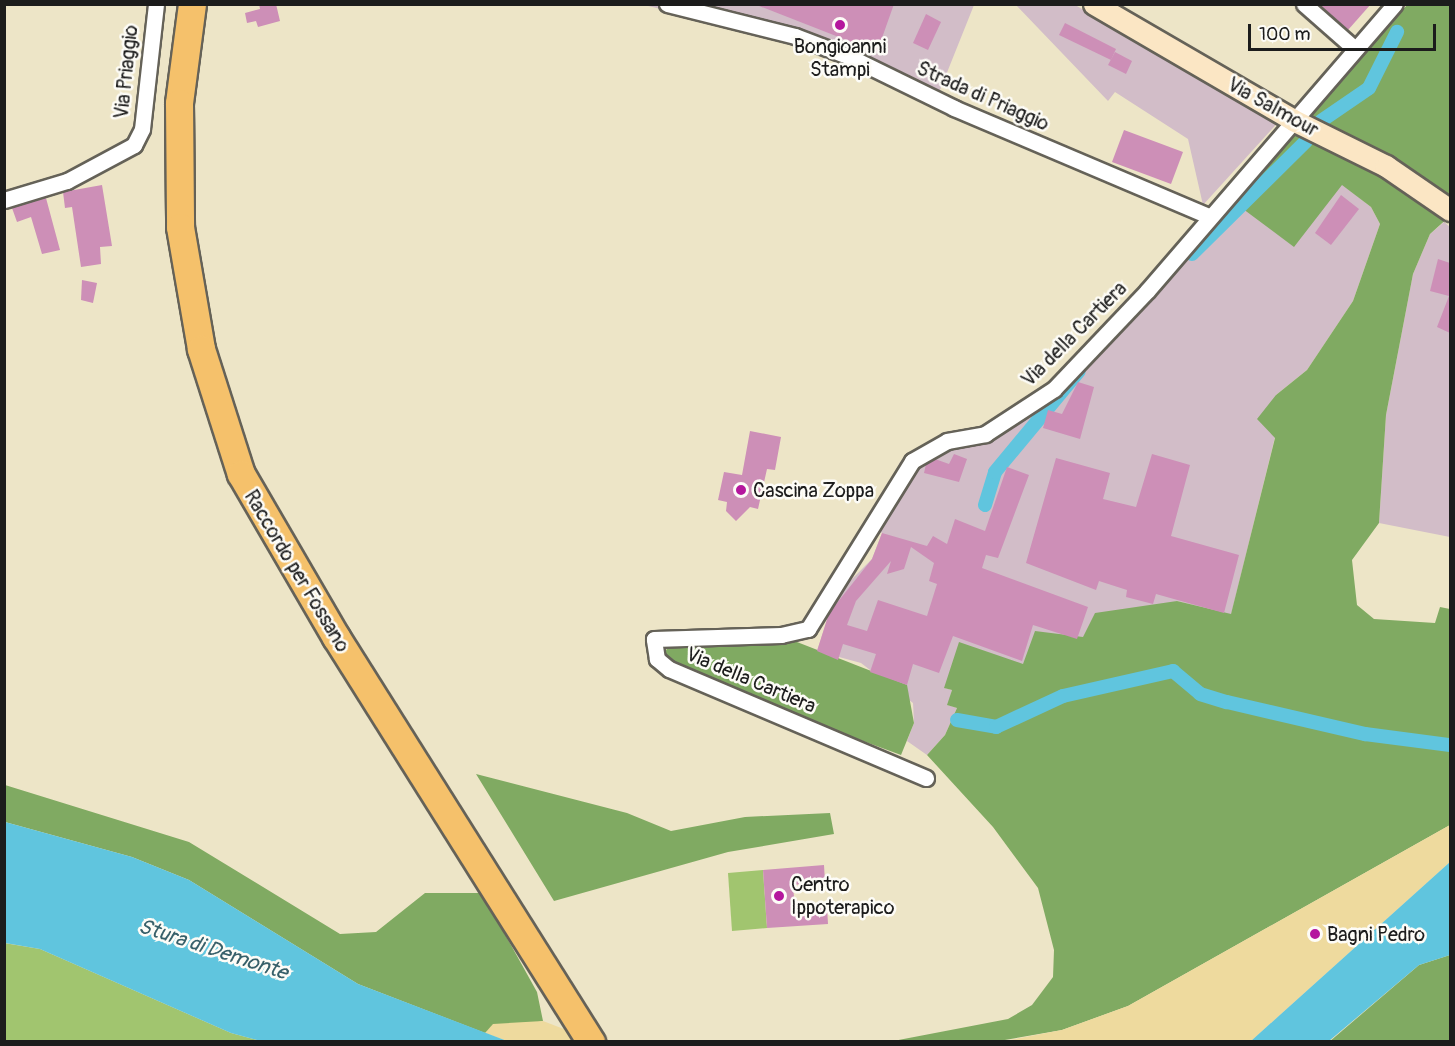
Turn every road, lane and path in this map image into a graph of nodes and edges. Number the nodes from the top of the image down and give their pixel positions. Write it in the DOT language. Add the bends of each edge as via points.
graph roads {
  1 [pos="156,4"];
  2 [pos="192,4"];
  3 [pos="667,4"];
  4 [pos="1094,4"];
  5 [pos="1304,4"];
  6 [pos="1395,4"];
  7 [pos="1355,49"];
  8 [pos="1293,120"];
  9 [pos="4,200"];
  10 [pos="1450,210"];
  11 [pos="1209,216"];
  12 [pos="926,778"];
  13 [pos="591,1041"];
  1 -- 9 [label="street, Via Priaggio" via="145,109 135,145 67,181"];
  2 -- 13 [label="highway, Raccordo per Fossano" via="178,104 178,198 190,300 220,412 260,513"];
  3 -- 11 [label="street, Strada di Priaggio" via="828,49"];
  4 -- 8 [label="main road, Via Salmour"];
  5 -- 7 [label="street"];
  6 -- 7 [label="street, Via della Cartiera"];
  7 -- 8 [label="street, Via della Cartiera"];
  8 -- 10 [label="main road, Via Salmour" via="1386,166"];
  8 -- 11 [label="street, Via della Cartiera"];
  11 -- 12 [label="street, Via della Cartiera" via="1054,389 985,434 946,441 912,461 808,629 781,635 654,639 657,659 669,669"];
}
